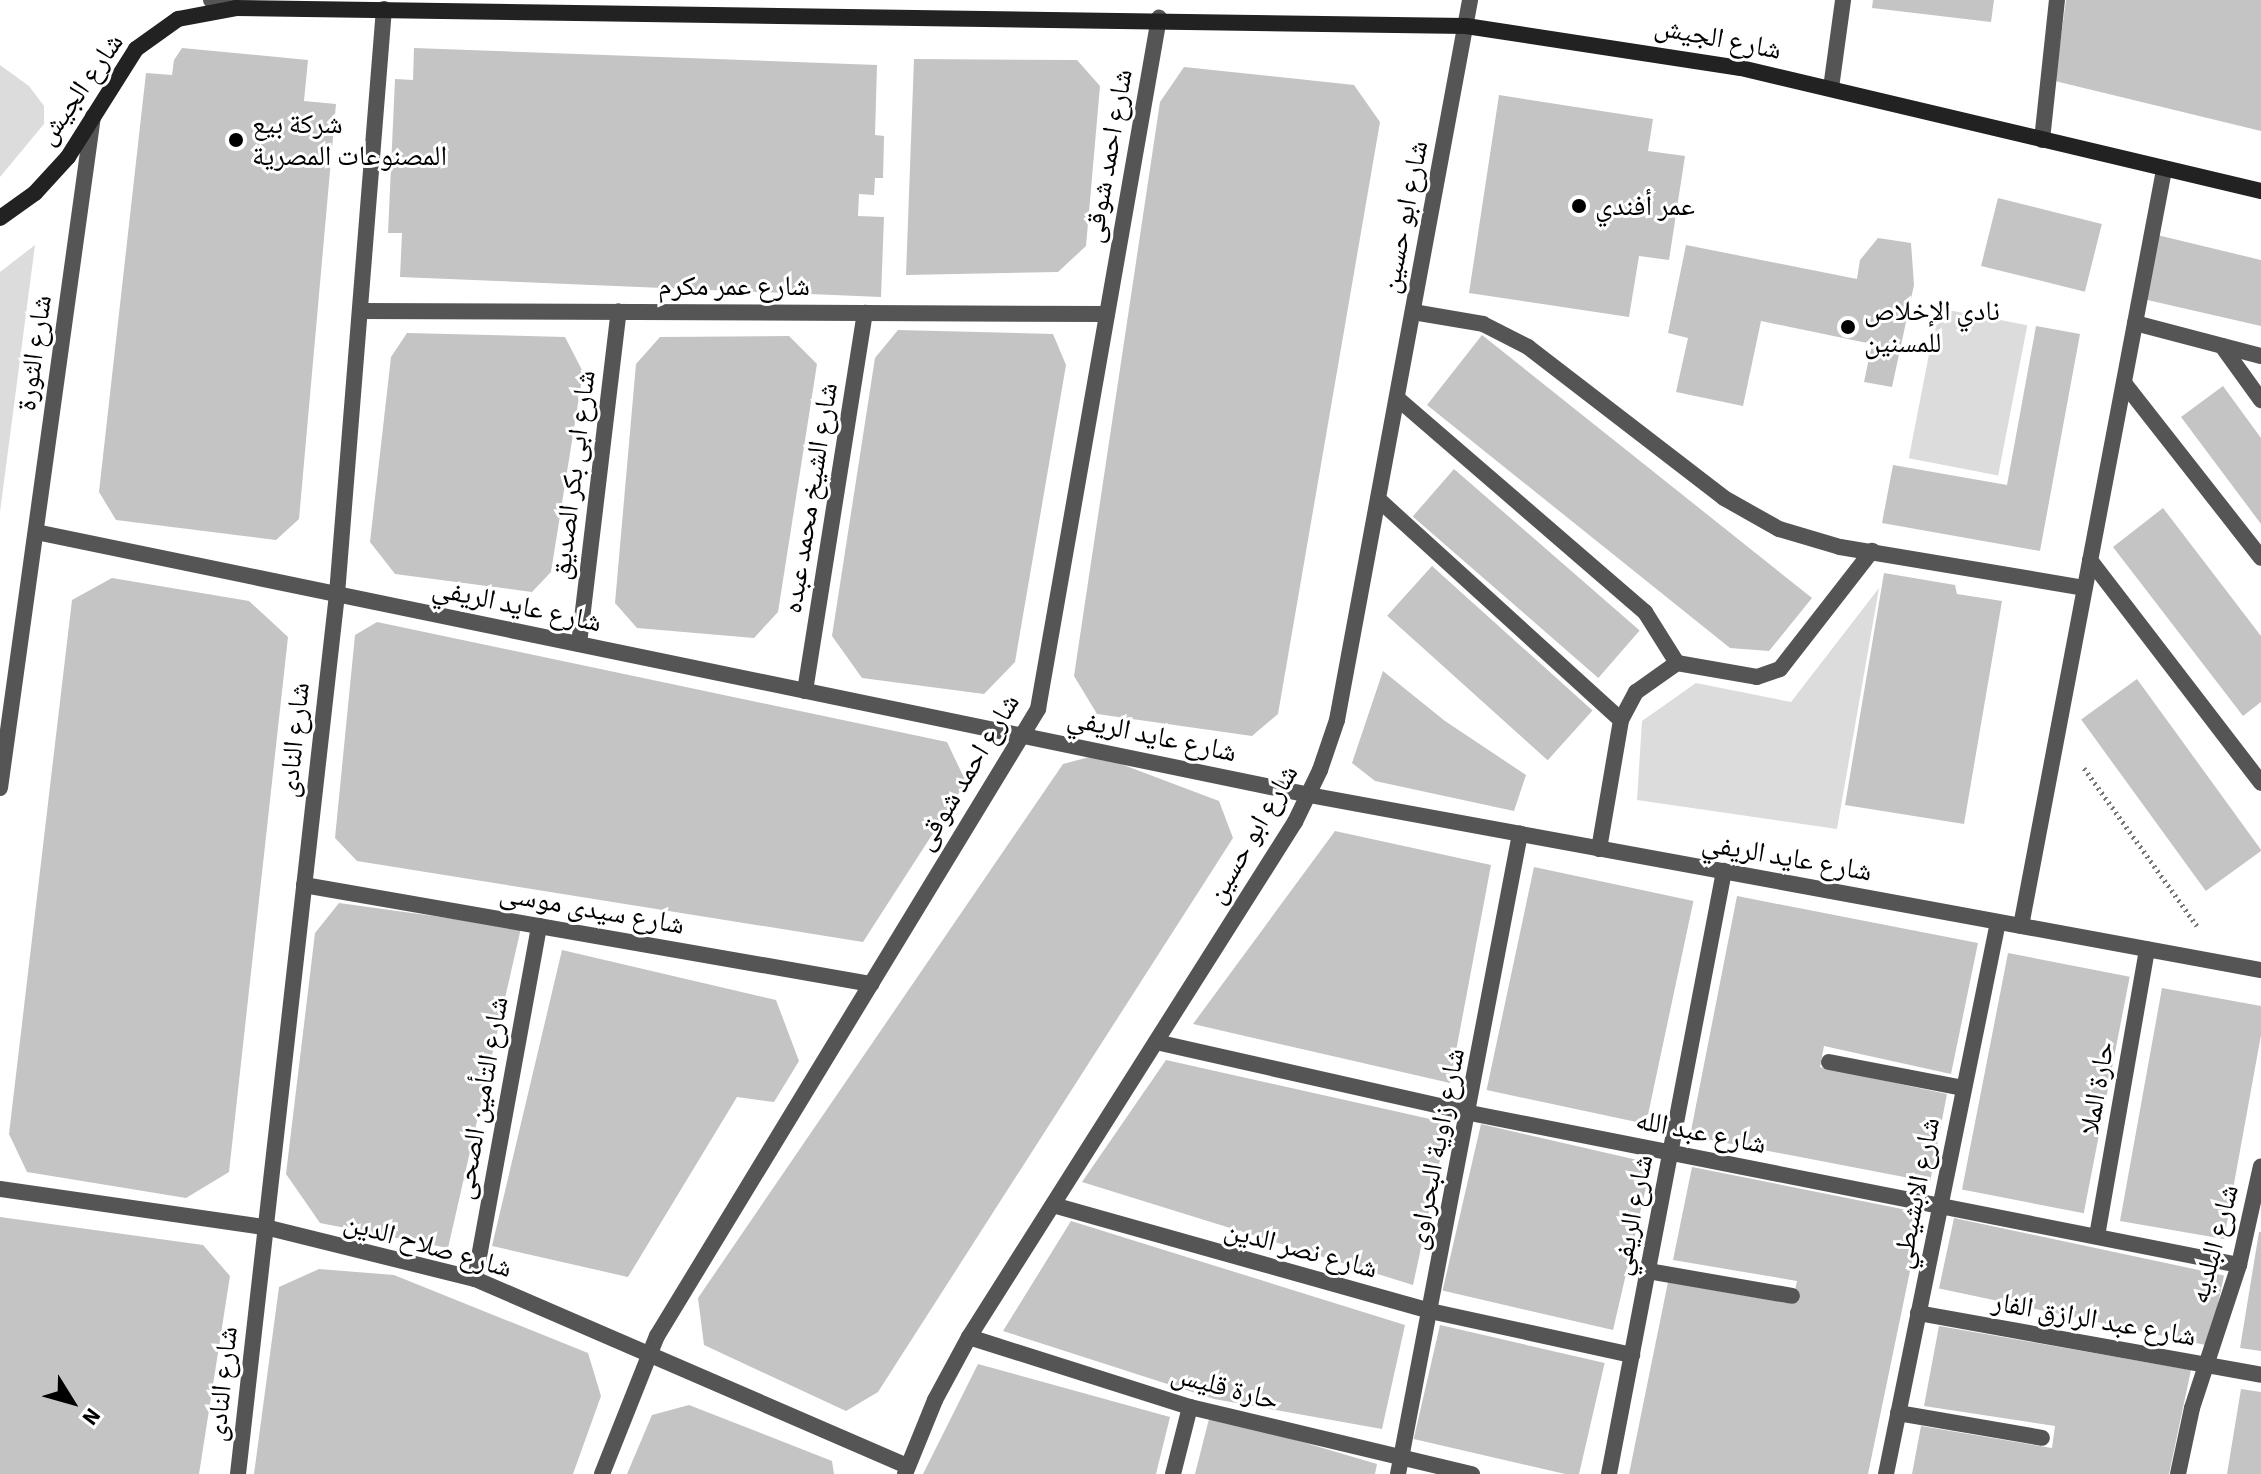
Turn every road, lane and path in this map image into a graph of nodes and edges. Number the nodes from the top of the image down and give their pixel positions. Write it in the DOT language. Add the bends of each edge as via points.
graph roads {
  1 [pos="211,0"];
  2 [pos="1470,0"];
  3 [pos="1843,0"];
  4 [pos="2057,0"];
  5 [pos="236,8"];
  6 [pos="384,9"];
  7 [pos="1159,18"];
  8 [pos="1466,26"];
  9 [pos="1831,88"];
  10 [pos="94,116"];
  11 [pos="2042,140"];
  12 [pos="2164,170"];
  13 [pos="2261,191"];
  14 [pos="0,218"];
  15 [pos="360,311"];
  16 [pos="619,311"];
  17 [pos="1413,312"];
  18 [pos="865,313"];
  19 [pos="1107,314"];
  20 [pos="2135,323"];
  21 [pos="2222,346"];
  22 [pos="2261,356"];
  23 [pos="2124,383"];
  24 [pos="1397,398"];
  25 [pos="2261,400"];
  26 [pos="1378,499"];
  27 [pos="36,532"];
  28 [pos="1872,551"];
  29 [pos="2261,558"];
  30 [pos="2090,560"];
  31 [pos="2084,588"];
  32 [pos="337,594"];
  33 [pos="579,644"];
  34 [pos="1677,663"];
  35 [pos="805,691"];
  36 [pos="1621,720"];
  37 [pos="2058,732"];
  38 [pos="1026,736"];
  39 [pos="2261,783"];
  40 [pos="0,788"];
  41 [pos="1309,795"];
  42 [pos="1520,834"];
  43 [pos="1599,849"];
  44 [pos="1724,871"];
  45 [pos="304,885"];
  46 [pos="1998,922"];
  47 [pos="539,926"];
  48 [pos="2021,926"];
  49 [pos="2147,949"];
  50 [pos="2224,963"];
  51 [pos="2261,970"];
  52 [pos="871,984"];
  53 [pos="1156,1042"];
  54 [pos="1829,1062"];
  55 [pos="1963,1088"];
  56 [pos="1470,1113"];
  57 [pos="1670,1153"];
  58 [pos="2261,1166"];
  59 [pos="0,1189"];
  60 [pos="1053,1205"];
  61 [pos="1940,1206"];
  62 [pos="2257,1213"];
  63 [pos="265,1227"];
  64 [pos="2097,1236"];
  65 [pos="2239,1265"];
  66 [pos="1648,1271"];
  67 [pos="475,1279"];
  68 [pos="1792,1296"];
  69 [pos="1430,1311"];
  70 [pos="1918,1313"];
  71 [pos="969,1337"];
  72 [pos="648,1354"];
  73 [pos="1632,1355"];
  74 [pos="2206,1366"];
  75 [pos="2261,1375"];
  76 [pos="1190,1407"];
  77 [pos="1898,1413"];
  78 [pos="2042,1438"];
  79 [pos="1400,1466"];
  80 [pos="906,1470"];
  81 [pos="238,1474"];
  82 [pos="602,1474"];
  83 [pos="1173,1474"];
  84 [pos="1472,1474"];
  85 [pos="1609,1474"];
  86 [pos="1886,1474"];
  87 [pos="2178,1474"];
  1 -- 5 [label="street"];
  2 -- 8 [label="street, شارع ابو حسين"];
  3 -- 9 [label="street"];
  4 -- 11 [label="street"];
  5 -- 6 [label="main road, شارع الجيش"];
  5 -- 10 [label="main road, شارع الجيش" via="178,19 153,34 121,67"];
  6 -- 7 [label="main road, شارع الجيش"];
  6 -- 15 [label="street, شارع النادى"];
  7 -- 8 [label="main road, شارع الجيش"];
  7 -- 19 [label="street, شارع احمد شوقى"];
  8 -- 9 [label="main road, شارع الجيش" via="1650,51"];
  8 -- 17 [label="street, شارع ابو حسين"];
  9 -- 11 [label="main road, شارع الجيش"];
  10 -- 14 [label="main road, شارع الجيش" via="68,157 35,193"];
  10 -- 27 [label="street, شارع الثورة"];
  11 -- 12 [label="main road, شارع الجيش"];
  12 -- 13 [label="main road, شارع الجيش"];
  12 -- 20 [label="street"];
  15 -- 16 [label="street, شارع عمر مكرم"];
  15 -- 32 [label="street, شارع النادى"];
  16 -- 18 [label="street, شارع عمر مكرم"];
  16 -- 33 [label="street, شارع ابى بكر الصديق"];
  17 -- 24 [label="street, شارع ابو حسين"];
  17 -- 28 [label="street" via="1483,324 1528,347 1750,515 1809,541"];
  18 -- 19 [label="street, شارع عمر مكرم"];
  18 -- 35 [label="street, شارع الشيخ محمد عبده"];
  19 -- 38 [label="street, شارع احمد شوقى" via="1046,681"];
  20 -- 21 [label="street"];
  20 -- 23 [label="street"];
  21 -- 22 [label="street"];
  21 -- 25 [label="street"];
  23 -- 29 [label="street"];
  23 -- 30 [label="street"];
  24 -- 26 [label="street, شارع ابو حسين"];
  24 -- 34 [label="street" via="1645,612"];
  26 -- 36 [label="street"];
  26 -- 41 [label="street, شارع ابو حسين" via="1337,720"];
  27 -- 32 [label="street, شارع عايد الريفي"];
  27 -- 40 [label="street, شارع الثورة"];
  28 -- 31 [label="street"];
  28 -- 34 [label="street" via="1780,669 1757,677"];
  30 -- 31 [label="street"];
  30 -- 39 [label="street"];
  31 -- 37 [label="street"];
  32 -- 33 [label="street, شارع عايد الريفي"];
  32 -- 45 [label="street, شارع النادى"];
  33 -- 35 [label="street, شارع عايد الريفي"];
  34 -- 36 [label="street" via="1636,692"];
  35 -- 38 [label="street, شارع عايد الريفي"];
  36 -- 43 [label="street"];
  37 -- 48 [label="street"];
  37 -- 50 [label="path"];
  38 -- 41 [label="street, شارع عايد الريفي"];
  38 -- 52 [label="street, شارع احمد شوقى"];
  41 -- 42 [label="street, شارع عايد الريفي"];
  41 -- 53 [label="street, شارع ابو حسين"];
  42 -- 43 [label="street, شارع عايد الريفي"];
  42 -- 56 [label="street, شارع زاوية البحراوى"];
  43 -- 44 [label="street, شارع عايد الريفي"];
  44 -- 46 [label="street, شارع عايد الريفي"];
  44 -- 57 [label="street, شارع الريفي"];
  45 -- 47 [label="street, شارع سيدى موسى"];
  45 -- 63 [label="street, شارع النادى"];
  46 -- 48 [label="street, شارع عايد الريفي"];
  46 -- 55 [label="street, شارع الابشيطي"];
  47 -- 52 [label="street, شارع سيدى موسى"];
  47 -- 67 [label="street, شارع التأمين الصحى"];
  48 -- 49 [label="street, شارع عايد الريفي"];
  49 -- 50 [label="street, شارع عايد الريفي"];
  49 -- 64 [label="street, حارة الملا"];
  50 -- 51 [label="street, شارع عايد الريفي"];
  52 -- 72 [label="street, شارع احمد شوقى"];
  53 -- 56 [label="street, شارع عبد الله"];
  53 -- 60 [label="street, شارع ابو حسين"];
  54 -- 55 [label="street"];
  55 -- 61 [label="street, شارع الابشيطي"];
  56 -- 57 [label="street, شارع عبد الله"];
  56 -- 69 [label="street, شارع زاوية البحراوى"];
  57 -- 61 [label="street, شارع عبد الله"];
  57 -- 66 [label="street, شارع الريفي"];
  58 -- 62 [label="street, شارع البلديه"];
  59 -- 63 [label="street, شارع صلاح الدين"];
  60 -- 69 [label="street, شارع نصر الدين"];
  60 -- 71 [label="street, شارع ابو حسين"];
  61 -- 64 [label="street, شارع عبد الله"];
  61 -- 70 [label="street, شارع الابشيطي"];
  62 -- 65 [label="street, شارع البلديه"];
  63 -- 67 [label="street, شارع صلاح الدين"];
  63 -- 81 [label="street, شارع النادى"];
  64 -- 65 [label="street, شارع عبد الله"];
  65 -- 74 [label="street, شارع البلديه"];
  66 -- 68 [label="street"];
  66 -- 73 [label="street, شارع الريفي"];
  67 -- 72 [label="street, شارع صلاح الدين"];
  69 -- 73 [label="street, شارع نصر الدين"];
  69 -- 79 [label="street, شارع زاوية البحراوى"];
  70 -- 74 [label="street, شارع عبد الرازق الفار"];
  70 -- 77 [label="street, شارع الابشيطي"];
  71 -- 76 [label="street, حارة قليس"];
  71 -- 80 [label="street, شارع ابو حسين"];
  72 -- 80 [label="street, شارع صلاح الدين"];
  72 -- 82 [label="street, شارع احمد شوقى"];
  73 -- 85 [label="street, شارع الريفي"];
  74 -- 75 [label="street, شارع عبد الرازق الفار"];
  74 -- 87 [label="street, شارع البلديه"];
  76 -- 79 [label="street, حارة قليس"];
  76 -- 83 [label="street"];
  77 -- 78 [label="street"];
  77 -- 86 [label="street, شارع الابشيطي"];
  79 -- 84 [label="street, حارة قليس"];
}
